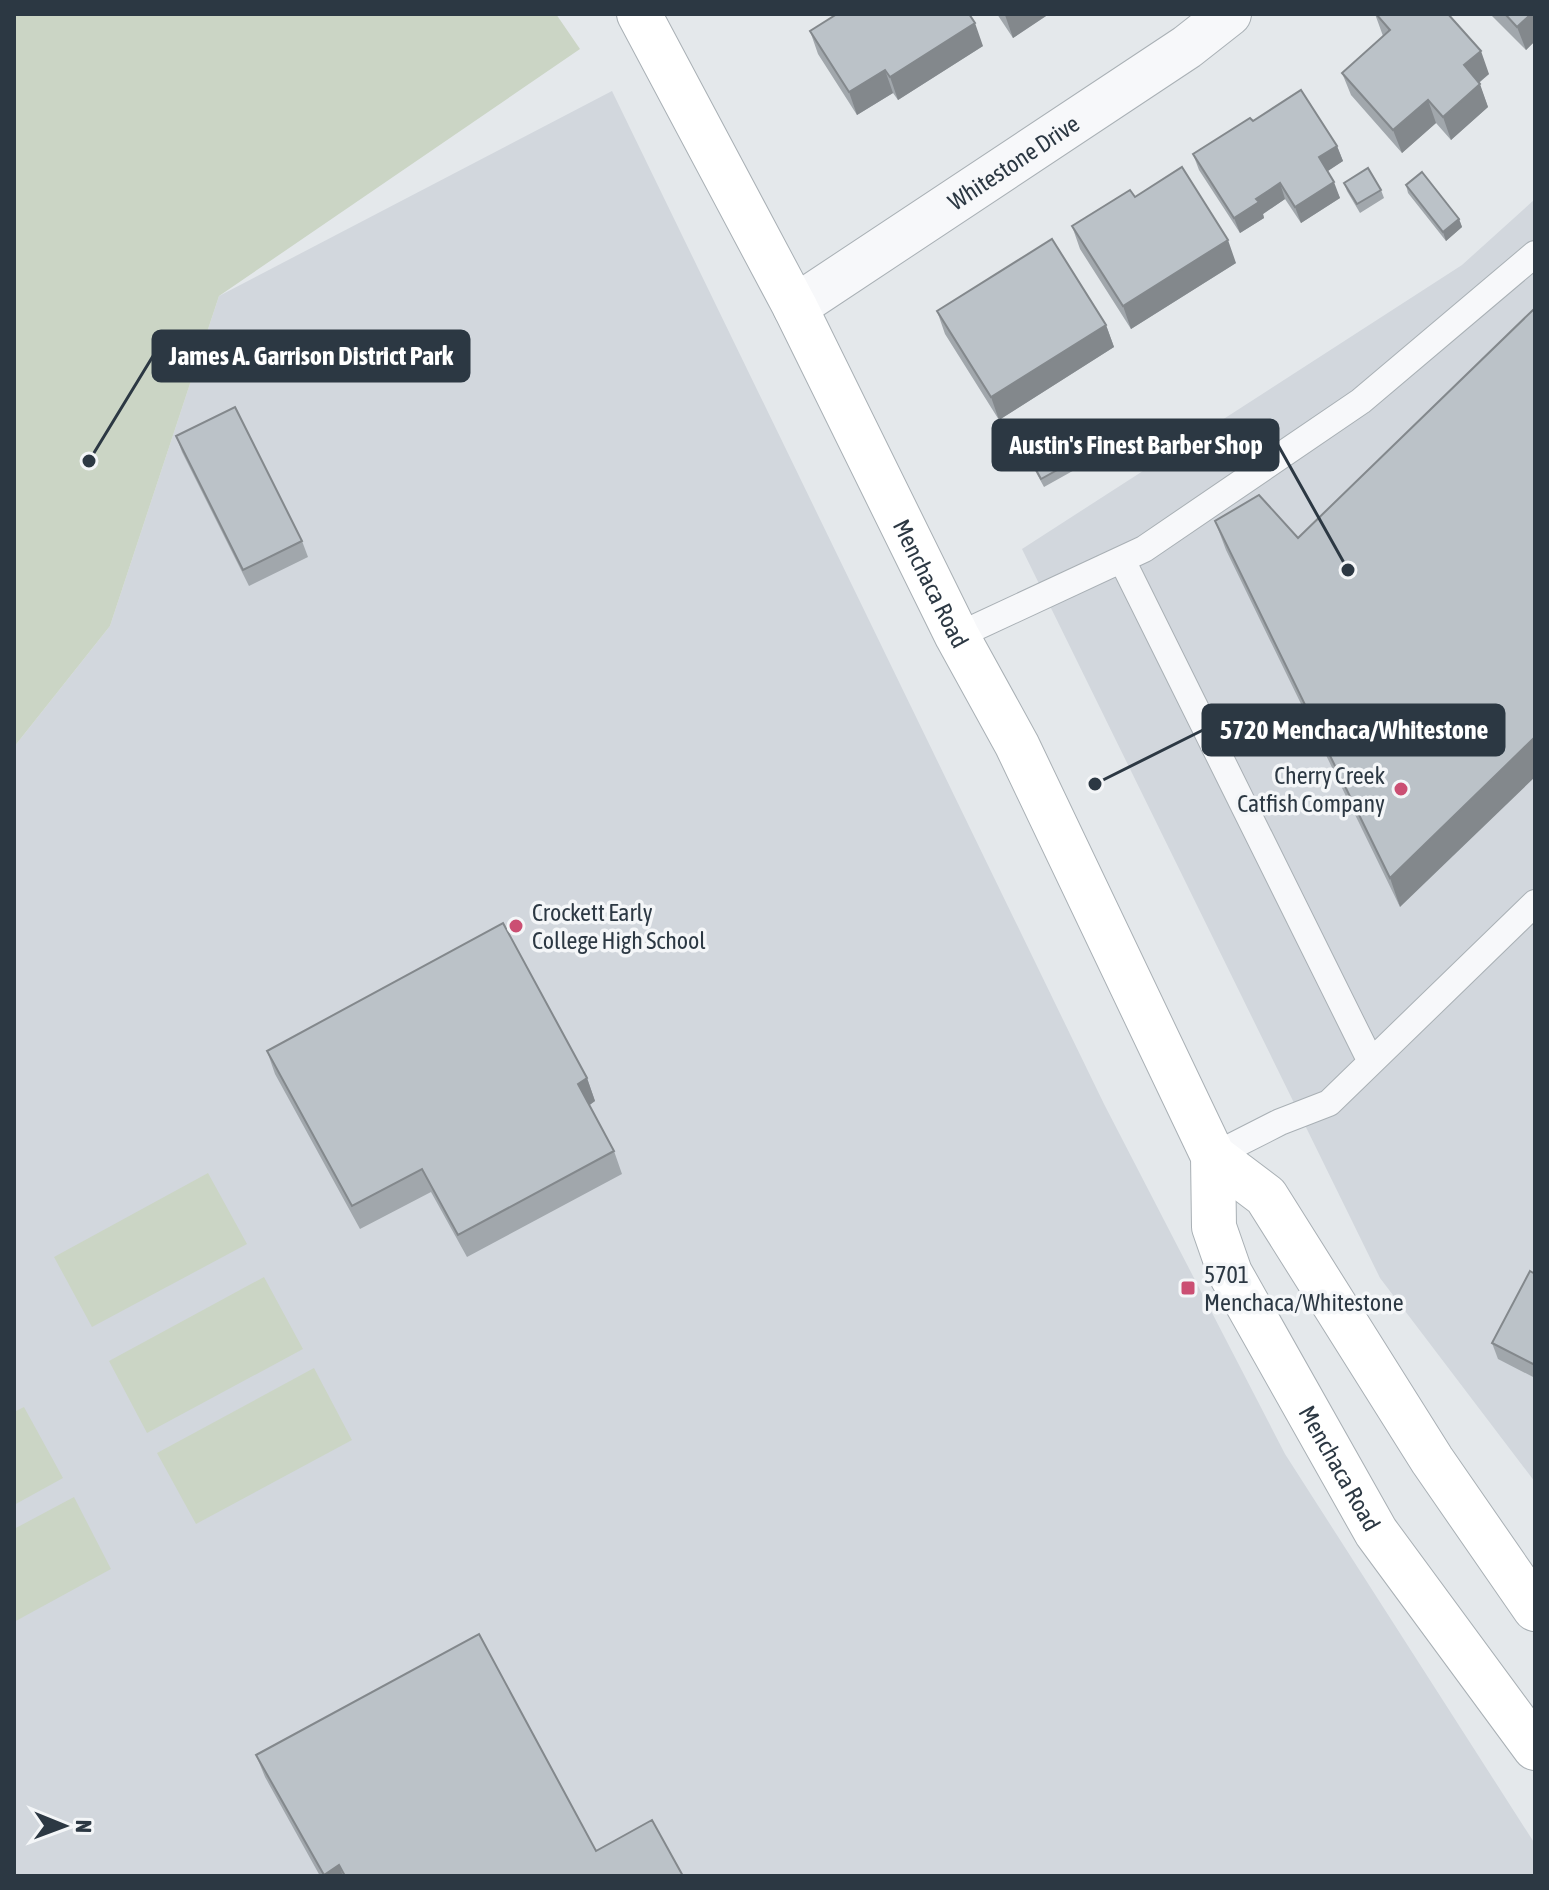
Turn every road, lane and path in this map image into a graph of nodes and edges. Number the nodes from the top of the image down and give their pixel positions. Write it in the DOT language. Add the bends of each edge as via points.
graph roads {
  1 [pos="639,14"];
  2 [pos="1229,14"];
  3 [pos="1535,254"];
  4 [pos="795,307"];
  5 [pos="1122,560"];
  6 [pos="957,636"];
  7 [pos="1535,903"];
  8 [pos="1371,1062"];
  9 [pos="1213,1156"];
  10 [pos="1535,1609"];
  11 [pos="1535,1748"];
  1 -- 4 [label="main road, Menchaca Road"];
  2 -- 4 [label="street, Whitestone Drive" via="1174,56"];
  3 -- 5 [label="lane" via="1361,401"];
  4 -- 6 [label="main road, Menchaca Road"];
  5 -- 6 [label="lane"];
  5 -- 8 [label="lane"];
  6 -- 9 [label="main road, Menchaca Road" via="1017,745"];
  7 -- 8 [label="lane"];
  8 -- 9 [label="lane" via="1329,1103"];
  9 -- 10 [label="main road, Menchaca Road" via="1266,1196 1432,1460"];
  9 -- 11 [label="main road, Menchaca Road" via="1214,1227 1242,1296 1376,1532"];
}
